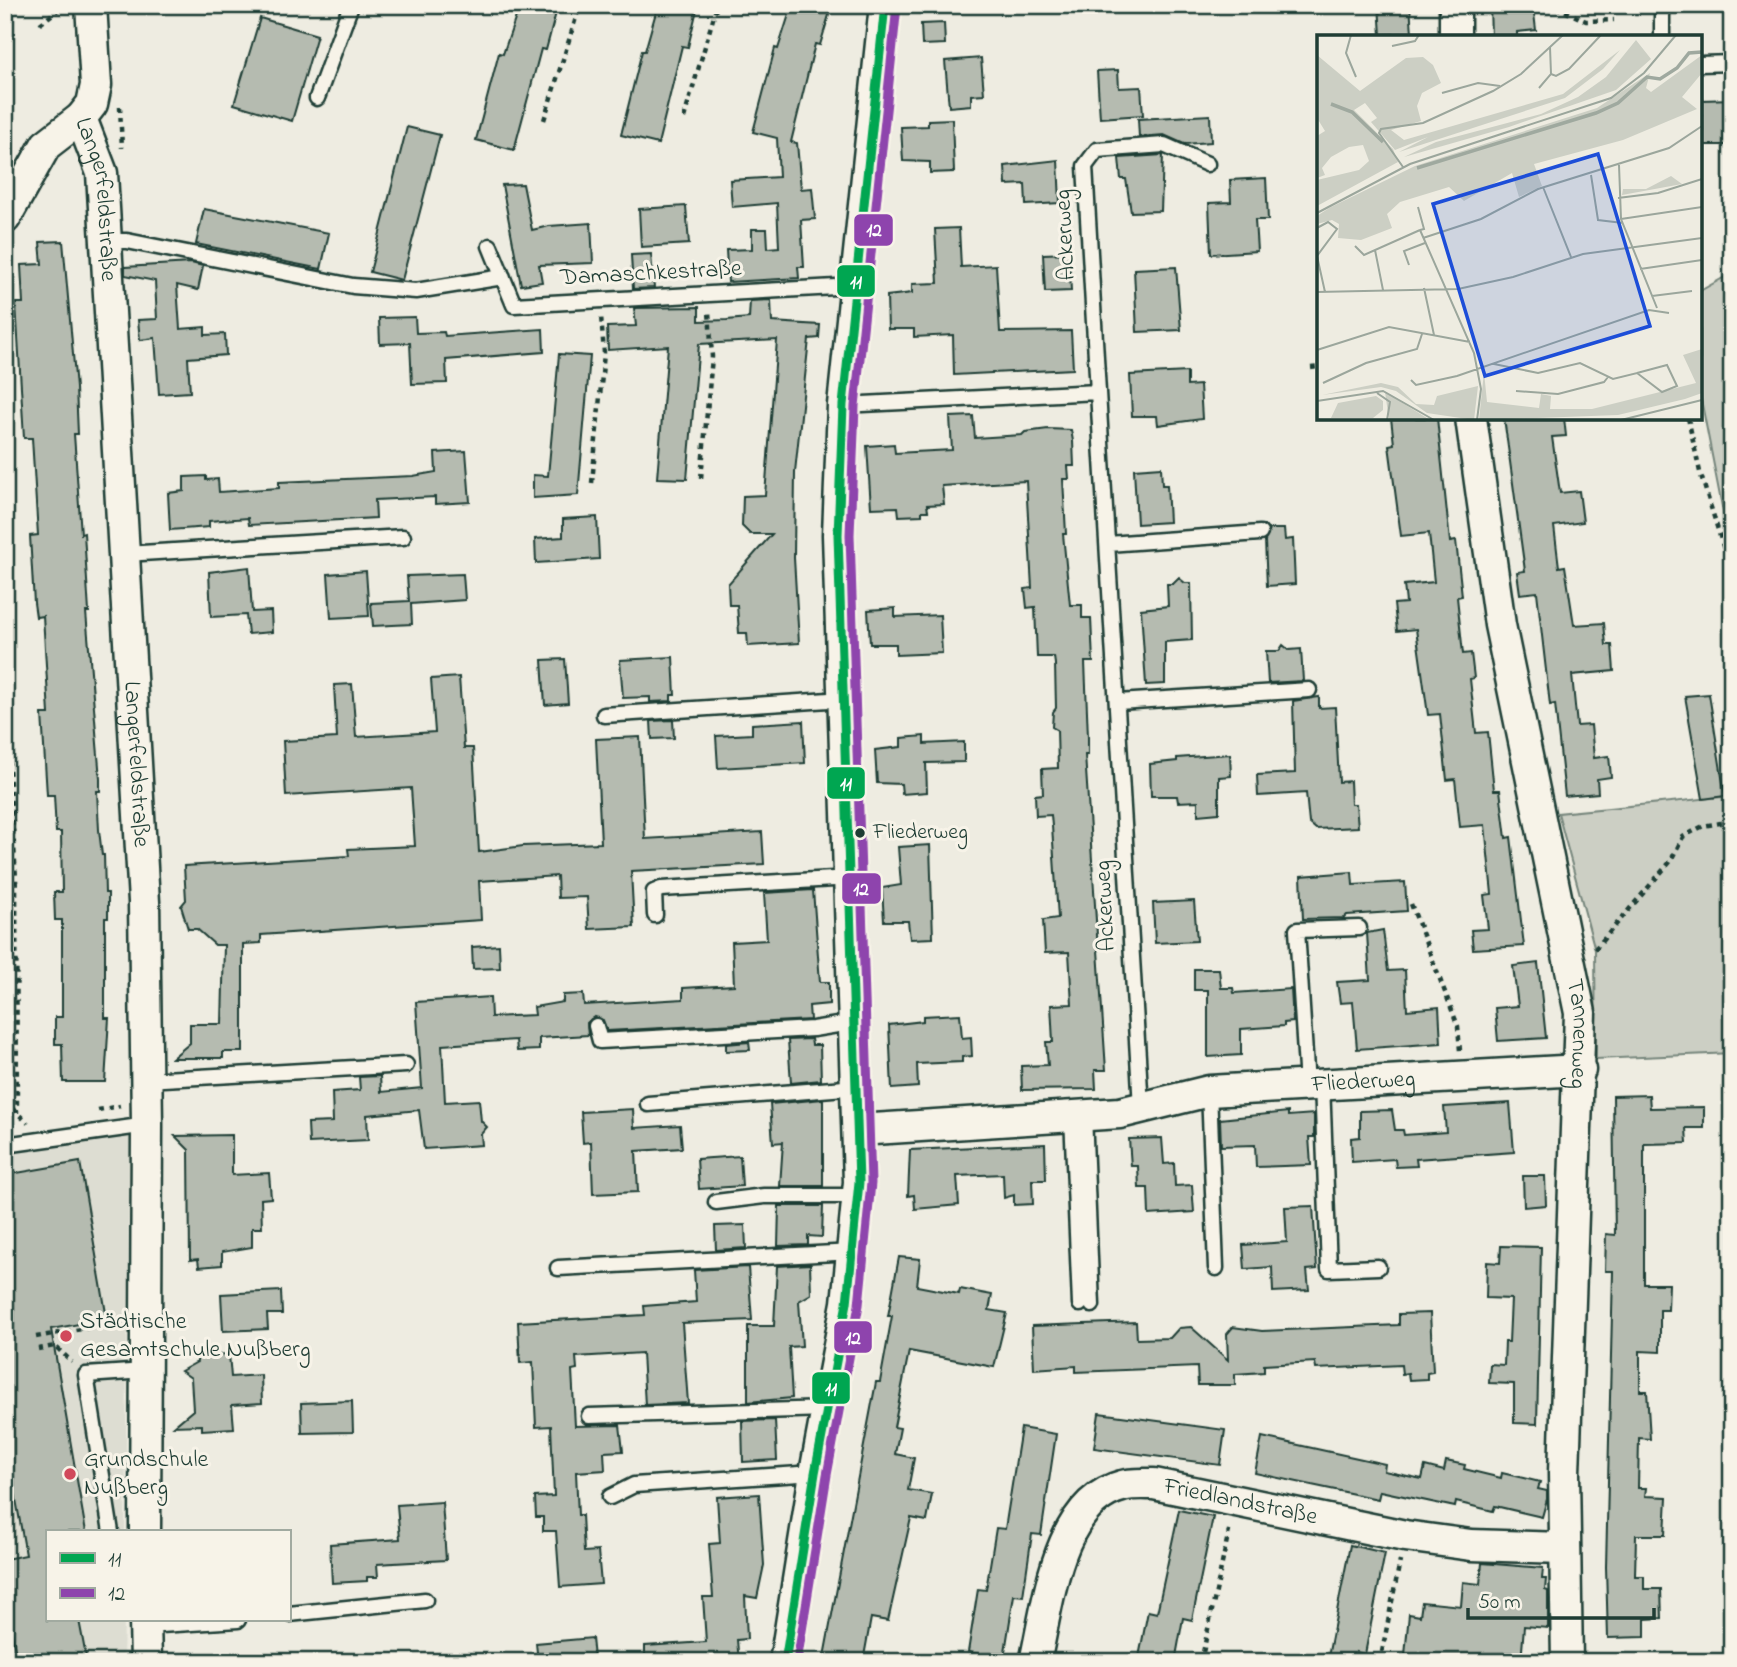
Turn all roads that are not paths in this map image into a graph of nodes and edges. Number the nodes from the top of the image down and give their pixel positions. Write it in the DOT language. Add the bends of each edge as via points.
graph roads {
  1 [pos="91,5"];
  2 [pos="351,5"];
  3 [pos="885,5"];
  4 [pos="1455,5"];
  5 [pos="1662,5"];
  6 [pos="1455,35"];
  7 [pos="1662,35"];
  8 [pos="1732,63"];
  9 [pos="1702,64"];
  10 [pos="317,98"];
  11 [pos="81,118"];
  12 [pos="1207,164"];
  13 [pos="5,218"];
  14 [pos="105,242"];
  15 [pos="490,246"];
  16 [pos="503,277"];
  17 [pos="854,286"];
  18 [pos="1098,392"];
  19 [pos="843,405"];
  20 [pos="1471,420"];
  21 [pos="1260,533"];
  22 [pos="403,537"];
  23 [pos="1108,544"];
  24 [pos="125,554"];
  25 [pos="1309,690"];
  26 [pos="844,699"];
  27 [pos="1118,702"];
  28 [pos="604,715"];
  29 [pos="851,877"];
  30 [pos="654,915"];
  31 [pos="1359,928"];
  32 [pos="856,1022"];
  33 [pos="596,1026"];
  34 [pos="406,1065"];
  35 [pos="1580,1070"];
  36 [pos="146,1080"];
  37 [pos="1315,1084"];
  38 [pos="857,1087"];
  39 [pos="1209,1091"];
  40 [pos="648,1104"];
  41 [pos="1141,1107"];
  42 [pos="1077,1116"];
  43 [pos="147,1125"];
  44 [pos="858,1130"];
  45 [pos="5,1145"];
  46 [pos="858,1196"];
  47 [pos="716,1202"];
  48 [pos="853,1252"];
  49 [pos="1378,1267"];
  50 [pos="558,1268"];
  51 [pos="1216,1268"];
  52 [pos="1086,1305"];
  53 [pos="145,1371"];
  54 [pos="827,1409"];
  55 [pos="589,1416"];
  56 [pos="815,1473"];
  57 [pos="610,1497"];
  58 [pos="111,1530"];
  59 [pos="145,1530"];
  60 [pos="1563,1548"];
  61 [pos="425,1600"];
  62 [pos="290,1615"];
  63 [pos="176,1622"];
  64 [pos="145,1623"];
  65 [pos="146,1662"];
  66 [pos="785,1662"];
  67 [pos="1035,1662"];
  68 [pos="1567,1662"];
  1 -- 11 [label="street, Langerfeldstraße" via="96,85 92,104"];
  2 -- 10 [label="lane"];
  3 -- 17 [label="street"];
  4 -- 6 [label="street"];
  5 -- 7 [label="lane"];
  8 -- 9 [label="lane"];
  11 -- 13 [label="street" via="46,145"];
  11 -- 14 [label="street, Langerfeldstraße" via="102,173"];
  12 -- 18 [label="lane, Ackerweg" via="1164,145 1097,150 1085,166"];
  14 -- 16 [label="lane" via="127,241 366,287 416,292"];
  14 -- 24 [label="street, Langerfeldstraße"];
  15 -- 16 [label="lane, Damaschkestraße"];
  16 -- 17 [label="lane, Damaschkestraße" via="514,305"];
  17 -- 19 [label="street"];
  18 -- 19 [label="lane"];
  18 -- 23 [label="lane, Ackerweg"];
  19 -- 26 [label="street" via="838,535"];
  20 -- 35 [label="street, Tannenweg" via="1500,625 1571,959 1580,1013"];
  21 -- 23 [label="lane"];
  22 -- 24 [label="lane"];
  23 -- 27 [label="lane, Ackerweg"];
  24 -- 36 [label="street, Langerfeldstraße" via="143,889"];
  25 -- 27 [label="lane"];
  26 -- 28 [label="lane"];
  26 -- 29 [label="street"];
  27 -- 41 [label="lane, Ackerweg"];
  29 -- 30 [label="lane" via="661,889 654,892"];
  29 -- 32 [label="street"];
  31 -- 37 [label="lane" via="1297,930"];
  32 -- 33 [label="lane" via="813,1029 600,1041"];
  32 -- 38 [label="street"];
  34 -- 36 [label="lane"];
  35 -- 37 [label="street, Fliederweg"];
  35 -- 60 [label="street, Tannenweg"];
  36 -- 43 [label="street, Langerfeldstraße"];
  37 -- 39 [label="street, Fliederweg"];
  37 -- 49 [label="lane" via="1329,1269"];
  38 -- 40 [label="lane"];
  38 -- 44 [label="street"];
  39 -- 41 [label="street, Fliederweg"];
  39 -- 51 [label="lane"];
  41 -- 42 [label="street, Fliederweg"];
  42 -- 44 [label="street, Fliederweg"];
  42 -- 52 [label="lane"];
  43 -- 45 [label="lane"];
  43 -- 53 [label="street, Langerfeldstraße"];
  44 -- 46 [label="street"];
  46 -- 47 [label="lane" via="764,1196"];
  46 -- 48 [label="street"];
  48 -- 50 [label="lane"];
  48 -- 54 [label="street"];
  53 -- 58 [label="lane" via="86,1375"];
  53 -- 59 [label="street, Langerfeldstraße"];
  54 -- 55 [label="lane"];
  54 -- 56 [label="street"];
  56 -- 57 [label="lane" via="634,1485"];
  56 -- 66 [label="street"];
  60 -- 67 [label="street, Friedlandstraße" via="1471,1545 1405,1536 1154,1484 1121,1486 1097,1499 1078,1518 1063,1545"];
  60 -- 68 [label="street, Tannenweg"];
  61 -- 62 [label="lane"];
  63 -- 64 [label="lane"];
  64 -- 65 [label="street"];
}
